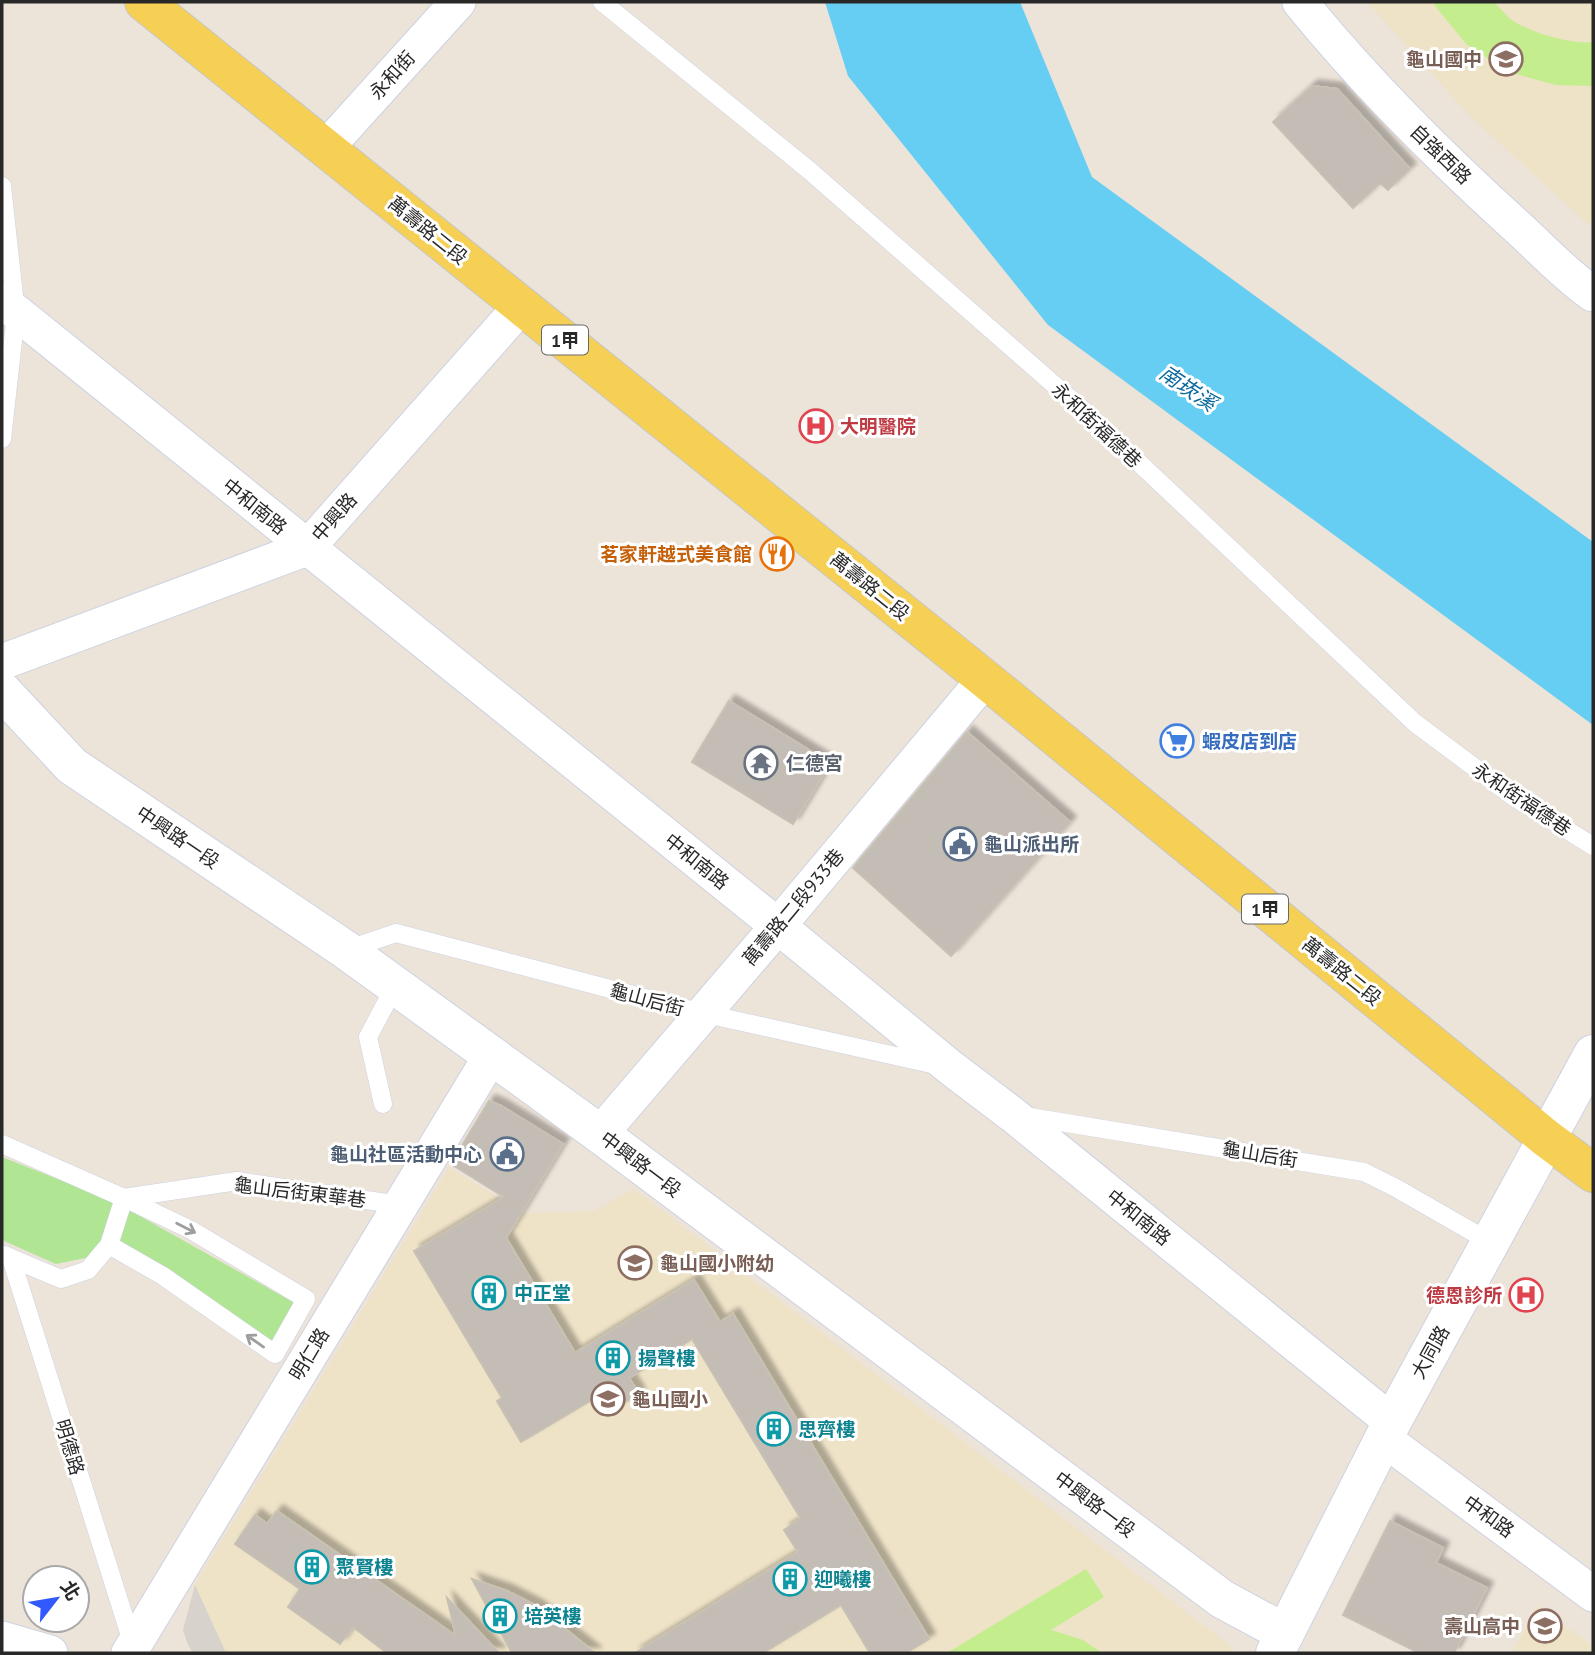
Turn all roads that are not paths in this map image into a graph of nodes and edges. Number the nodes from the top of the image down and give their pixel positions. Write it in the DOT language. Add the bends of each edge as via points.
graph roads {
  1 [pos="144,2"];
  2 [pos="458,2"];
  3 [pos="601,2"];
  4 [pos="1300,2"];
  5 [pos="326,148"];
  6 [pos="2,186"];
  7 [pos="1593,294"];
  8 [pos="522,305"];
  9 [pos="8,323"];
  10 [pos="2,439"];
  11 [pos="307,548"];
  12 [pos="2,662"];
  13 [pos="985,679"];
  14 [pos="2,691"];
  15 [pos="1593,846"];
  16 [pos="778,926"];
  17 [pos="346,950"];
  18 [pos="395,986"];
  19 [pos="702,1013"];
  20 [pos="1593,1054"];
  21 [pos="491,1056"];
  22 [pos="951,1068"];
  23 [pos="383,1104"];
  24 [pos="1013,1115"];
  25 [pos="600,1134"];
  26 [pos="1546,1138"];
  27 [pos="2,1144"];
  28 [pos="1593,1173"];
  29 [pos="124,1198"];
  30 [pos="400,1205"];
  31 [pos="1490,1242"];
  32 [pos="108,1245"];
  33 [pos="6,1256"];
  34 [pos="1388,1430"];
  35 [pos="1593,1594"];
  36 [pos="2,1639"];
  37 [pos="1280,1643"];
  38 [pos="131,1649"];
  39 [pos="50,1653"];
  1 -- 5 [label="main road, 萬壽路二段 / 1甲"];
  2 -- 5 [label="street, 永和街"];
  3 -- 15 [label="lane, 永和街福德巷" via="810,171 1083,410 1415,723 1514,797"];
  4 -- 7 [label="street, 自強西路" via="1410,125"];
  5 -- 8 [label="main road, 萬壽路二段 / 1甲"];
  6 -- 9 [label="lane"];
  8 -- 11 [label="street, 中興路"];
  8 -- 13 [label="main road, 萬壽路二段 / 1甲"];
  9 -- 10 [label="lane"];
  9 -- 11 [label="street, 中和南路"];
  11 -- 12 [label="street, 中興路"];
  11 -- 16 [label="street, 中和南路"];
  13 -- 16 [label="street, 萬壽路二段933巷"];
  13 -- 26 [label="main road, 萬壽路二段 / 1甲"];
  14 -- 17 [label="street, 中興路一段" via="72,766"];
  16 -- 19 [label="street, 萬壽路二段933巷"];
  16 -- 22 [label="street, 中和南路"];
  17 -- 18 [label="street, 中興路一段"];
  17 -- 19 [label="lane, 龜山后街" via="396,933"];
  18 -- 21 [label="street, 中興路一段"];
  18 -- 23 [label="lane" via="368,1037"];
  19 -- 22 [label="lane, 龜山后街"];
  19 -- 25 [label="street, 萬壽路二段933巷"];
  20 -- 26 [label="street, 大同路"];
  21 -- 25 [label="street, 中興路一段"];
  21 -- 30 [label="street, 明仁路"];
  22 -- 24 [label="street, 中和南路"];
  24 -- 31 [label="lane, 龜山后街" via="1364,1172"];
  24 -- 34 [label="street, 中和南路"];
  25 -- 37 [label="street, 中興路一段"];
  26 -- 28 [label="main road, 萬壽路二段 / 1甲"];
  26 -- 31 [label="street, 大同路"];
  27 -- 29 [label="lane"];
  29 -- 30 [label="lane, 龜山后街東華巷" via="237,1181"];
  29 -- 32 [label="lane"];
  29 -- 32 [label="lane, one-way" via="191,1230 306,1299 275,1354 163,1276"];
  30 -- 38 [label="street, 明仁路"];
  31 -- 34 [label="street, 大同路"];
  32 -- 33 [label="lane" via="88,1270 61,1279"];
  33 -- 38 [label="lane, 明德路"];
  34 -- 35 [label="street, 中和路"];
  34 -- 37 [label="street, 大同路"];
  36 -- 39 [label="street"];
}
